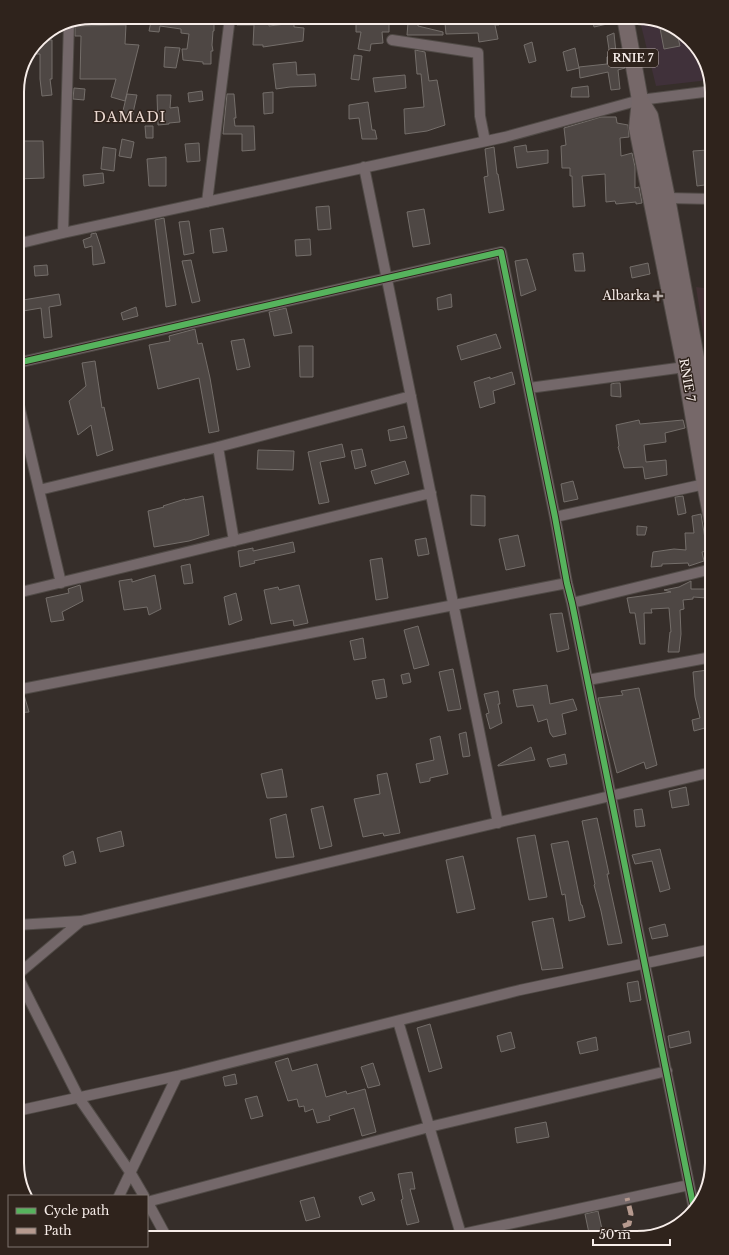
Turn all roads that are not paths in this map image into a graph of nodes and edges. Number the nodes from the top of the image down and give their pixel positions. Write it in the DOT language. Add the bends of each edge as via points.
graph roads {
  1 [pos="229,24"];
  2 [pos="626,24"];
  3 [pos="69,28"];
  4 [pos="392,40"];
  5 [pos="705,92"];
  6 [pos="640,100"];
  7 [pos="485,141"];
  8 [pos="364,167"];
  9 [pos="667,198"];
  10 [pos="705,199"];
  11 [pos="207,202"];
  12 [pos="62,233"];
  13 [pos="24,242"];
  14 [pos="387,278"];
  15 [pos="24,360"];
  16 [pos="698,367"];
  17 [pos="528,388"];
  18 [pos="411,396"];
  19 [pos="705,406"];
  20 [pos="24,427"];
  21 [pos="218,447"];
  22 [pos="705,484"];
  23 [pos="39,490"];
  24 [pos="431,493"];
  25 [pos="555,517"];
  26 [pos="234,541"];
  27 [pos="705,571"];
  28 [pos="567,582"];
  29 [pos="61,583"];
  30 [pos="24,591"];
  31 [pos="572,603"];
  32 [pos="453,605"];
  33 [pos="705,658"];
  34 [pos="588,680"];
  35 [pos="24,689"];
  36 [pos="705,774"];
  37 [pos="611,796"];
  38 [pos="498,823"];
  39 [pos="81,921"];
  40 [pos="24,925"];
  41 [pos="705,950"];
  42 [pos="645,963"];
  43 [pos="24,969"];
  44 [pos="24,989"];
  45 [pos="398,1021"];
  46 [pos="667,1071"];
  47 [pos="177,1076"];
  48 [pos="79,1098"];
  49 [pos="24,1110"];
  50 [pos="429,1127"];
  51 [pos="130,1172"];
  52 [pos="689,1185"];
  53 [pos="119,1195"];
  54 [pos="143,1195"];
  55 [pos="148,1202"];
  56 [pos="693,1202"];
  57 [pos="148,1204"];
  58 [pos="163,1231"];
  59 [pos="460,1231"];
  60 [pos="484,1231"];
  1 -- 11 [label="street"];
  2 -- 6 [label="main road, RNIE 7 / RNIE 7"];
  3 -- 12 [label="street"];
  4 -- 7 [label="street" via="478,53 480,116"];
  5 -- 6 [label="street"];
  6 -- 7 [label="street"];
  6 -- 9 [label="main road, RNIE 7 / RNIE 7" via="650,116"];
  6 -- 16 [label="main road, RNIE 7 / RNIE 7" via="636,128"];
  7 -- 8 [label="street"];
  8 -- 11 [label="street"];
  8 -- 14 [label="street"];
  9 -- 10 [label="street"];
  9 -- 16 [label="main road, RNIE 7 / RNIE 7"];
  11 -- 12 [label="street"];
  12 -- 13 [label="street"];
  14 -- 15 [label="street"];
  14 -- 17 [label="street" via="501,252"];
  14 -- 18 [label="street"];
  16 -- 17 [label="street"];
  16 -- 19 [label="main road, RNIE 7 / RNIE 7"];
  16 -- 22 [label="main road, RNIE 7 / RNIE 7"];
  17 -- 25 [label="street"];
  18 -- 21 [label="street"];
  18 -- 24 [label="street"];
  20 -- 23 [label="street"];
  21 -- 23 [label="street"];
  21 -- 26 [label="street"];
  22 -- 25 [label="street"];
  23 -- 29 [label="street"];
  24 -- 26 [label="street"];
  24 -- 32 [label="street"];
  25 -- 28 [label="street"];
  26 -- 29 [label="street"];
  27 -- 31 [label="street"];
  28 -- 31 [label="street"];
  28 -- 32 [label="street"];
  29 -- 30 [label="street"];
  31 -- 34 [label="street"];
  32 -- 35 [label="street"];
  32 -- 38 [label="street"];
  33 -- 34 [label="street"];
  34 -- 37 [label="street"];
  36 -- 37 [label="street"];
  37 -- 38 [label="street"];
  37 -- 42 [label="street"];
  38 -- 39 [label="street"];
  39 -- 40 [label="street"];
  39 -- 43 [label="street"];
  41 -- 42 [label="street"];
  42 -- 45 [label="street" via="520,990"];
  42 -- 46 [label="street"];
  44 -- 48 [label="street"];
  45 -- 47 [label="street"];
  45 -- 50 [label="street"];
  46 -- 50 [label="street"];
  46 -- 52 [label="street"];
  47 -- 48 [label="street"];
  47 -- 51 [label="street"];
  48 -- 49 [label="street"];
  48 -- 51 [label="street"];
  50 -- 55 [label="street"];
  50 -- 59 [label="street"];
  51 -- 53 [label="street"];
  51 -- 54 [label="street"];
  52 -- 56 [label="street"];
  52 -- 60 [label="street"];
  57 -- 58 [label="street"];
}
